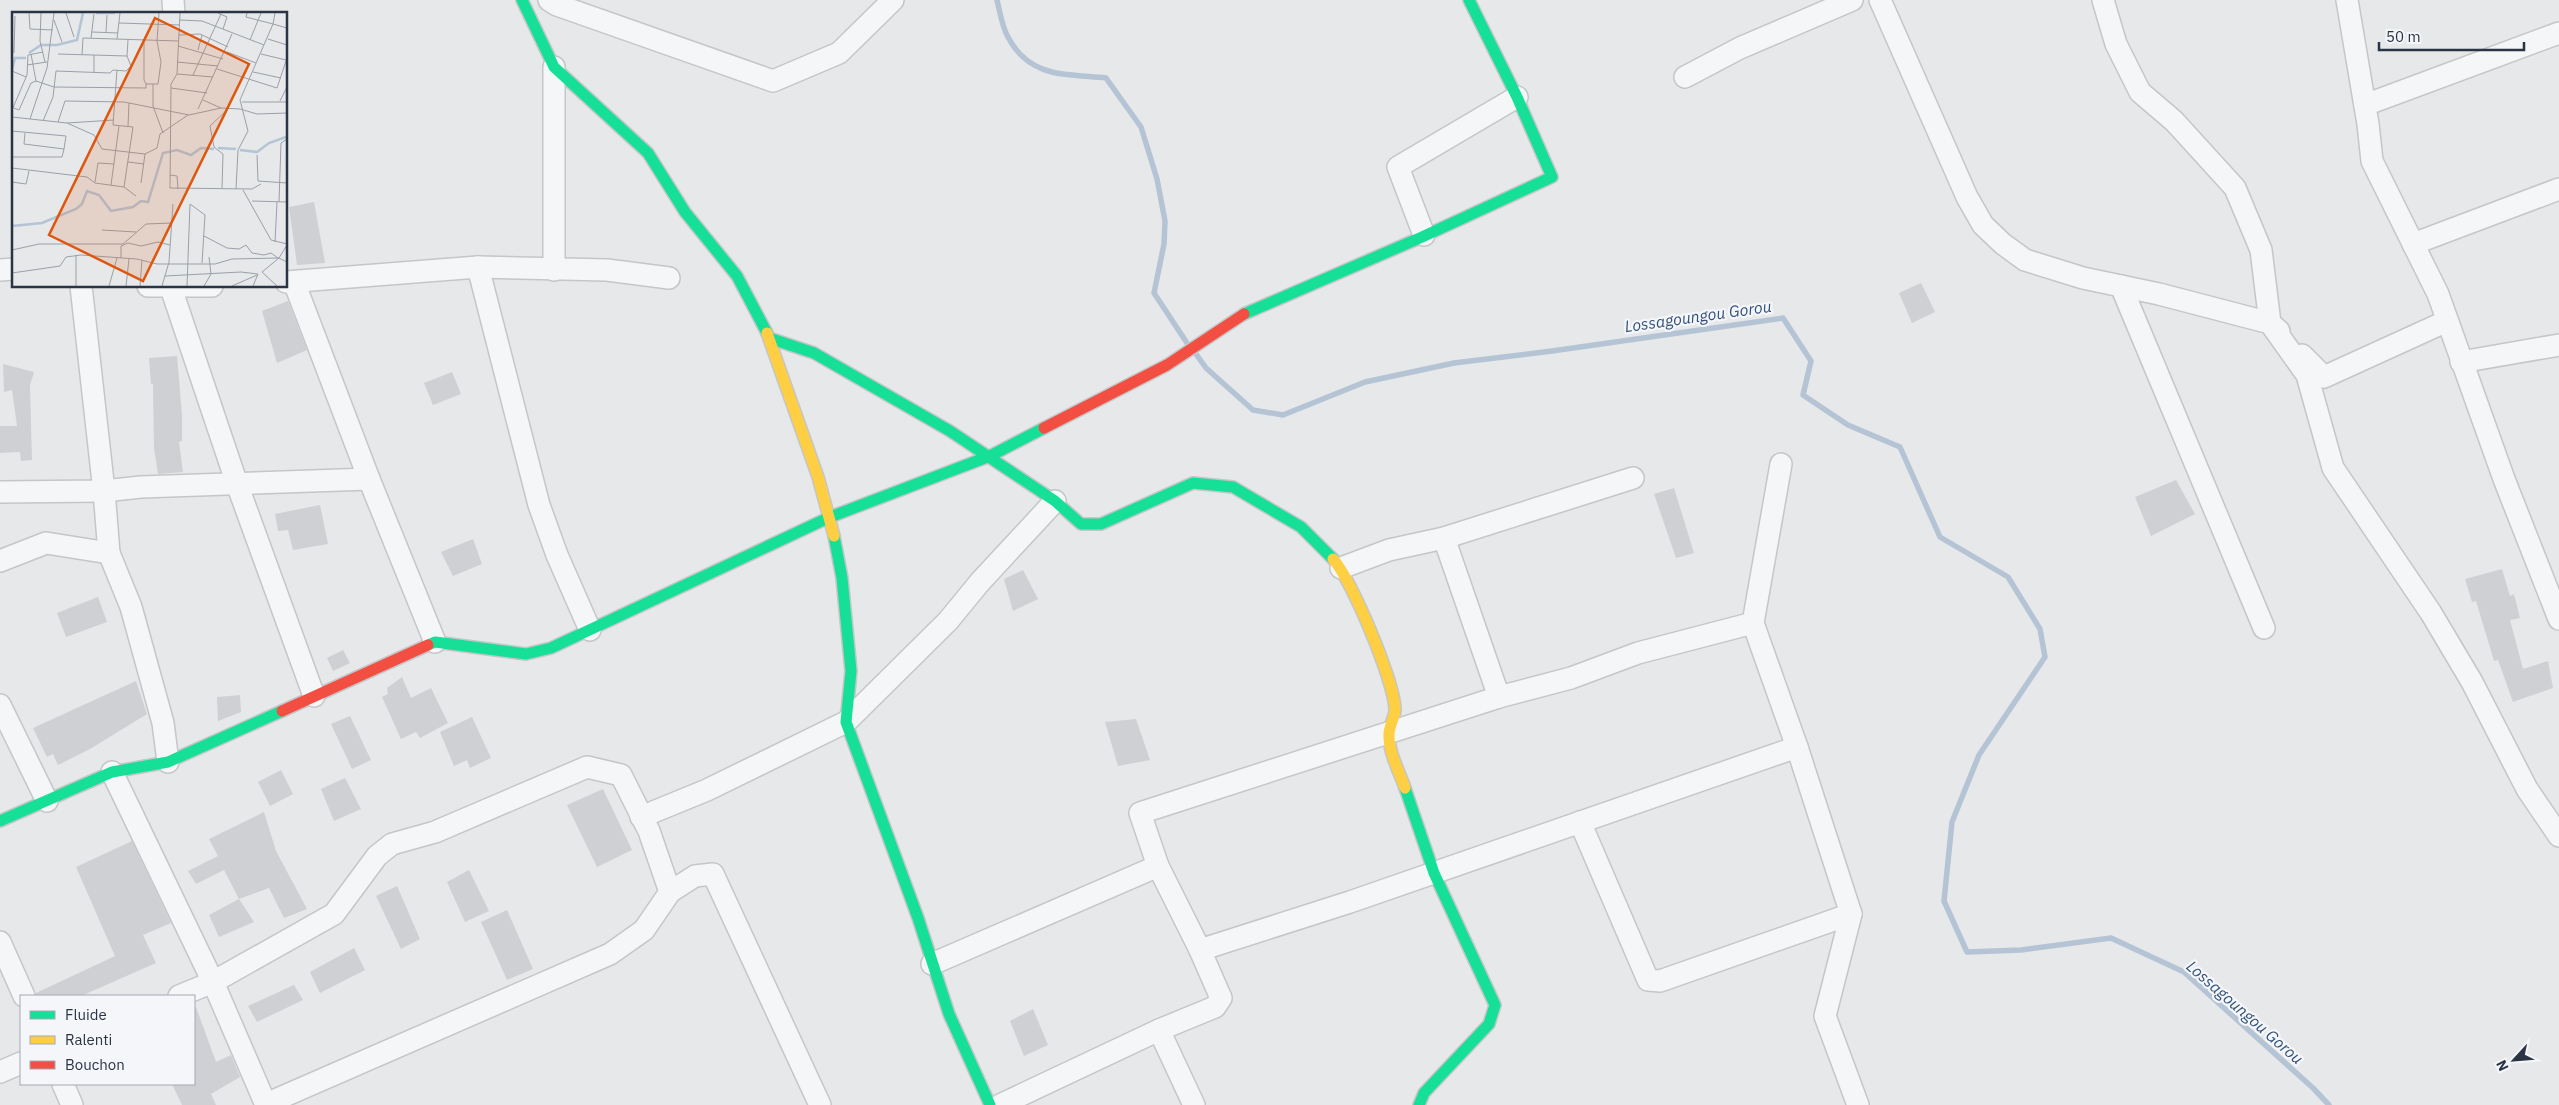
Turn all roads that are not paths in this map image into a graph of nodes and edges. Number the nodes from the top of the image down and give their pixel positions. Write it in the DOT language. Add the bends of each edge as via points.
graph roads {
  1 [pos="522,0"];
  2 [pos="549,0"];
  3 [pos="893,0"];
  4 [pos="1469,0"];
  5 [pos="1852,0"];
  6 [pos="1880,0"];
  7 [pos="2103,0"];
  8 [pos="2347,0"];
  9 [pos="2559,33"];
  10 [pos="554,67"];
  11 [pos="1685,77"];
  12 [pos="1517,97"];
  13 [pos="2364,104"];
  14 [pos="2559,189"];
  15 [pos="1424,235"];
  16 [pos="2413,244"];
  17 [pos="478,267"];
  18 [pos="554,270"];
  19 [pos="669,278"];
  20 [pos="290,282"];
  21 [pos="2121,286"];
  22 [pos="81,288"];
  23 [pos="171,288"];
  24 [pos="2447,320"];
  25 [pos="2270,323"];
  26 [pos="769,338"];
  27 [pos="2559,345"];
  28 [pos="2461,362"];
  29 [pos="990,456"];
  30 [pos="1781,464"];
  31 [pos="1633,478"];
  32 [pos="369,479"];
  33 [pos="237,484"];
  34 [pos="104,491"];
  35 [pos="0,492"];
  36 [pos="1055,500"];
  37 [pos="830,517"];
  38 [pos="1444,538"];
  39 [pos="109,553"];
  40 [pos="0,561"];
  41 [pos="1341,568"];
  42 [pos="2559,619"];
  43 [pos="1753,623"];
  44 [pos="2264,628"];
  45 [pos="590,630"];
  46 [pos="435,642"];
  47 [pos="314,696"];
  48 [pos="1499,697"];
  49 [pos="0,705"];
  50 [pos="846,722"];
  51 [pos="1389,732"];
  52 [pos="1798,747"];
  53 [pos="168,762"];
  54 [pos="112,772"];
  55 [pos="47,801"];
  56 [pos="641,818"];
  57 [pos="0,822"];
  58 [pos="1580,822"];
  59 [pos="2559,836"];
  60 [pos="1158,866"];
  61 [pos="1434,873"];
  62 [pos="670,892"];
  63 [pos="1851,914"];
  64 [pos="0,942"];
  65 [pos="1200,950"];
  66 [pos="932,964"];
  67 [pos="213,982"];
  68 [pos="24,995"];
  69 [pos="181,995"];
  70 [pos="1159,1030"];
  71 [pos="20,1063"];
  72 [pos="0,1072"];
  73 [pos="63,1085"];
  74 [pos="72,1105"];
  75 [pos="266,1105"];
  76 [pos="820,1105"];
  77 [pos="990,1105"];
  78 [pos="1000,1105"];
  79 [pos="1194,1105"];
  80 [pos="1419,1105"];
  81 [pos="1858,1105"];
  1 -- 10 [label="street"];
  2 -- 3 [label="street" via="773,81 839,53"];
  4 -- 12 [label="street"];
  5 -- 11 [label="street" via="1740,48"];
  6 -- 21 [label="street" via="1982,225 2026,260"];
  7 -- 25 [label="street" via="2116,44 2140,92 2174,121 2235,188 2261,250"];
  8 -- 13 [label="street"];
  9 -- 13 [label="street"];
  10 -- 18 [label="street"];
  10 -- 26 [label="street" via="648,154 685,212 737,276"];
  12 -- 15 [label="street" via="1398,168"];
  12 -- 15 [label="street" via="1552,177"];
  13 -- 16 [label="street" via="2372,161"];
  14 -- 16 [label="street"];
  15 -- 29 [label="street" via="1239,316 1167,365"];
  16 -- 24 [label="street"];
  17 -- 18 [label="street"];
  17 -- 20 [label="street"];
  17 -- 45 [label="street" via="539,505"];
  18 -- 19 [label="street" via="606,270"];
  20 -- 32 [label="street"];
  21 -- 25 [label="street"];
  21 -- 44 [label="street"];
  22 -- 34 [label="street"];
  23 -- 33 [label="street"];
  24 -- 25 [label="street" via="2324,377"];
  24 -- 28 [label="street"];
  25 -- 59 [label="street" via="2307,375 2333,468 2432,613 2527,789"];
  26 -- 29 [label="street" via="814,353"];
  26 -- 37 [label="street"];
  27 -- 28 [label="street"];
  28 -- 42 [label="street"];
  29 -- 36 [label="street"];
  29 -- 37 [label="street"];
  30 -- 43 [label="street"];
  31 -- 38 [label="street"];
  32 -- 33 [label="street"];
  32 -- 46 [label="street"];
  33 -- 34 [label="street"];
  33 -- 47 [label="street"];
  34 -- 35 [label="street"];
  34 -- 39 [label="street"];
  36 -- 41 [label="street" via="1081,524 1102,524 1193,483 1233,487 1301,527"];
  36 -- 50 [label="street" via="941,628"];
  37 -- 45 [label="street"];
  37 -- 50 [label="street" via="842,578 851,671"];
  38 -- 41 [label="street" via="1389,550"];
  38 -- 48 [label="street"];
  39 -- 40 [label="street" via="46,543"];
  39 -- 53 [label="street" via="131,607 146,660 163,723"];
  41 -- 51 [label="street" via="1368,623 1390,689 1395,710"];
  43 -- 48 [label="street" via="1638,653 1570,678"];
  43 -- 52 [label="street"];
  45 -- 46 [label="street" via="551,648 526,654"];
  46 -- 47 [label="street"];
  47 -- 53 [label="street"];
  48 -- 51 [label="street"];
  49 -- 55 [label="street"];
  50 -- 56 [label="street" via="707,790"];
  50 -- 66 [label="street"];
  51 -- 60 [label="street" via="1140,813"];
  51 -- 61 [label="street" via="1390,746"];
  52 -- 58 [label="street"];
  52 -- 63 [label="street"];
  53 -- 54 [label="street"];
  54 -- 55 [label="street"];
  54 -- 67 [label="street"];
  55 -- 57 [label="street"];
  56 -- 62 [label="street"];
  56 -- 67 [label="street" via="621,775 587,767 435,832 392,844 377,856 334,914"];
  58 -- 61 [label="street"];
  58 -- 63 [label="street" via="1648,980 1660,981"];
  60 -- 65 [label="street"];
  60 -- 66 [label="street"];
  61 -- 65 [label="street"];
  61 -- 80 [label="street" via="1495,1005 1489,1024 1424,1092"];
  62 -- 75 [label="street" via="644,930 610,954"];
  62 -- 76 [label="street" via="695,876 713,874"];
  63 -- 81 [label="street" via="1825,1016"];
  64 -- 68 [label="street"];
  65 -- 70 [label="street" via="1221,998 1216,1007"];
  66 -- 77 [label="street" via="949,1014"];
  67 -- 69 [label="street"];
  67 -- 75 [label="street"];
  70 -- 78 [label="street"];
  70 -- 79 [label="street"];
  71 -- 72 [label="street"];
  73 -- 74 [label="street"];
}
